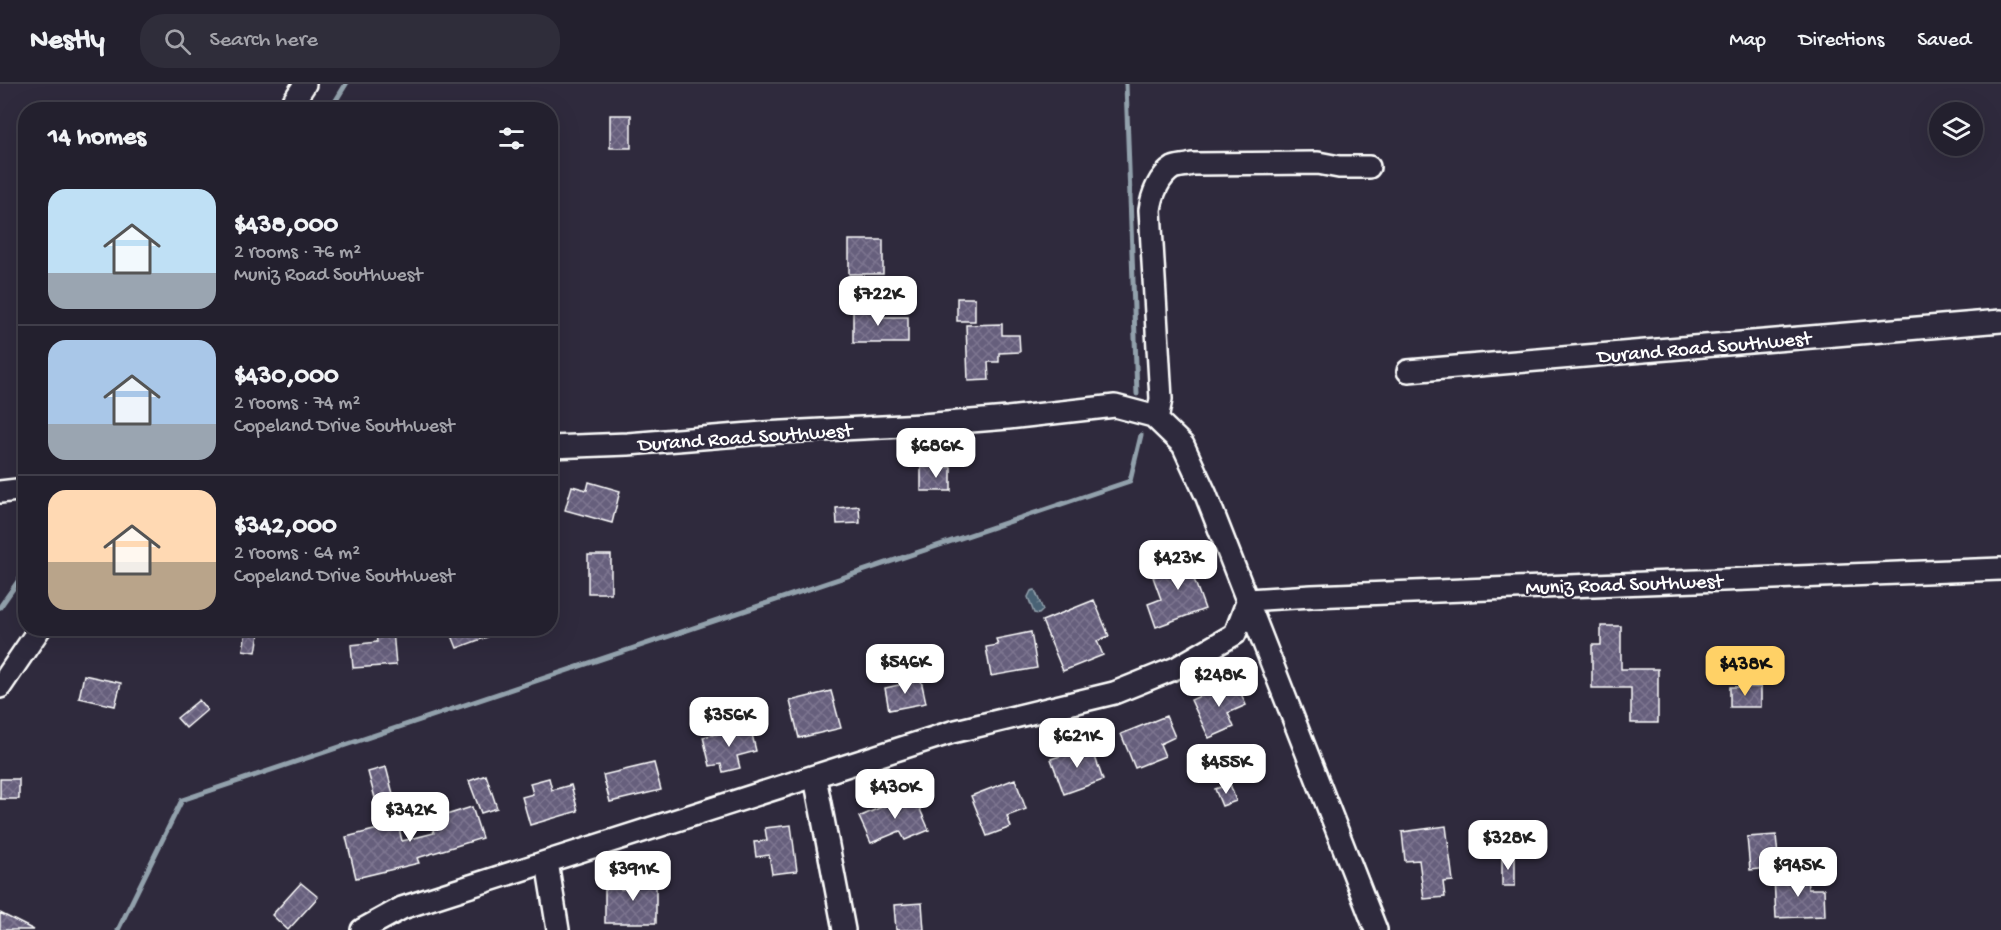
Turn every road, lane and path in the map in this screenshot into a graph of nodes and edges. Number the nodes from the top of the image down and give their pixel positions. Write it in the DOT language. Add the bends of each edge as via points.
graph roads {
  1 [pos="305,84"];
  2 [pos="293,102"];
  3 [pos="1369,167"];
  4 [pos="2001,321"];
  5 [pos="1408,371"];
  6 [pos="1155,418"];
  7 [pos="558,447"];
  8 [pos="18,490"];
  9 [pos="0,492"];
  10 [pos="2001,569"];
  11 [pos="1248,600"];
  12 [pos="35,636"];
  13 [pos="0,687"];
  14 [pos="815,777"];
  15 [pos="547,862"];
  16 [pos="362,930"];
  17 [pos="558,930"];
  18 [pos="844,930"];
  19 [pos="1376,930"];
  1 -- 2 [label="street"];
  3 -- 6 [label="street" via="1318,163 1192,165 1173,168 1161,181 1152,195 1150,210 1161,399"];
  4 -- 5 [label="street, Durand Road Southwest"];
  6 -- 7 [label="street, Durand Road Southwest" via="1115,406 933,424"];
  6 -- 11 [label="street" via="1183,445"];
  8 -- 9 [label="street"];
  10 -- 11 [label="street, Muniz Road Southwest"];
  11 -- 14 [label="street" via="1235,634 1176,668 1114,693 952,732"];
  11 -- 19 [label="street"];
  12 -- 13 [label="street"];
  14 -- 15 [label="street"];
  14 -- 18 [label="street"];
  15 -- 16 [label="street" via="402,908"];
  15 -- 17 [label="street"];
}
